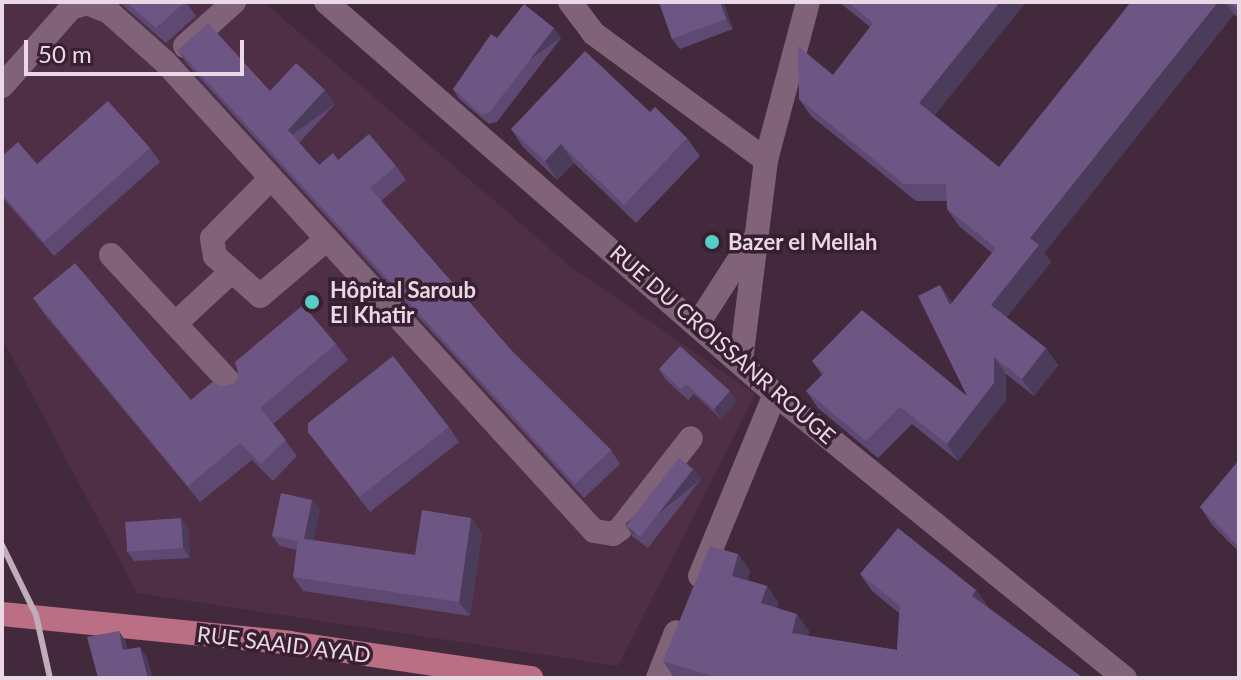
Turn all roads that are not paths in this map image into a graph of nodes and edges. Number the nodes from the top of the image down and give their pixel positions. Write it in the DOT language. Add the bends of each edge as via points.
graph roads {
  1 [pos="234,2"];
  2 [pos="326,2"];
  3 [pos="570,2"];
  4 [pos="808,2"];
  5 [pos="68,5"];
  6 [pos="166,63"];
  7 [pos="2,86"];
  8 [pos="766,160"];
  9 [pos="271,178"];
  10 [pos="753,238"];
  11 [pos="327,239"];
  12 [pos="111,255"];
  13 [pos="231,272"];
  14 [pos="699,322"];
  15 [pos="175,324"];
  16 [pos="741,361"];
  17 [pos="236,389"];
  18 [pos="775,394"];
  19 [pos="691,438"];
  20 [pos="2,614"];
  21 [pos="531,678"];
  22 [pos="658,678"];
  23 [pos="1125,678"];
  1 -- 6 [label="street"];
  2 -- 14 [label="street, RUE DU CROISSANR ROUGE"];
  3 -- 8 [label="street" via="593,33"];
  4 -- 8 [label="street"];
  5 -- 6 [label="street" via="98,5"];
  5 -- 7 [label="street"];
  6 -- 9 [label="street"];
  8 -- 10 [label="street"];
  9 -- 11 [label="street"];
  9 -- 13 [label="street" via="212,238 215,256"];
  10 -- 14 [label="street"];
  10 -- 16 [label="street"];
  11 -- 13 [label="street" via="266,294 252,294"];
  11 -- 19 [label="street" via="594,531 613,534 620,529"];
  12 -- 15 [label="street"];
  13 -- 15 [label="street"];
  14 -- 16 [label="street, RUE DU CROISSANR ROUGE"];
  15 -- 17 [label="street"];
  16 -- 18 [label="street, RUE DU CROISSANR ROUGE"];
  18 -- 22 [label="street"];
  18 -- 23 [label="street, RUE DU CROISSANR ROUGE"];
  20 -- 21 [label="main road, RUE SAAID AYAD" via="290,643"];
}
